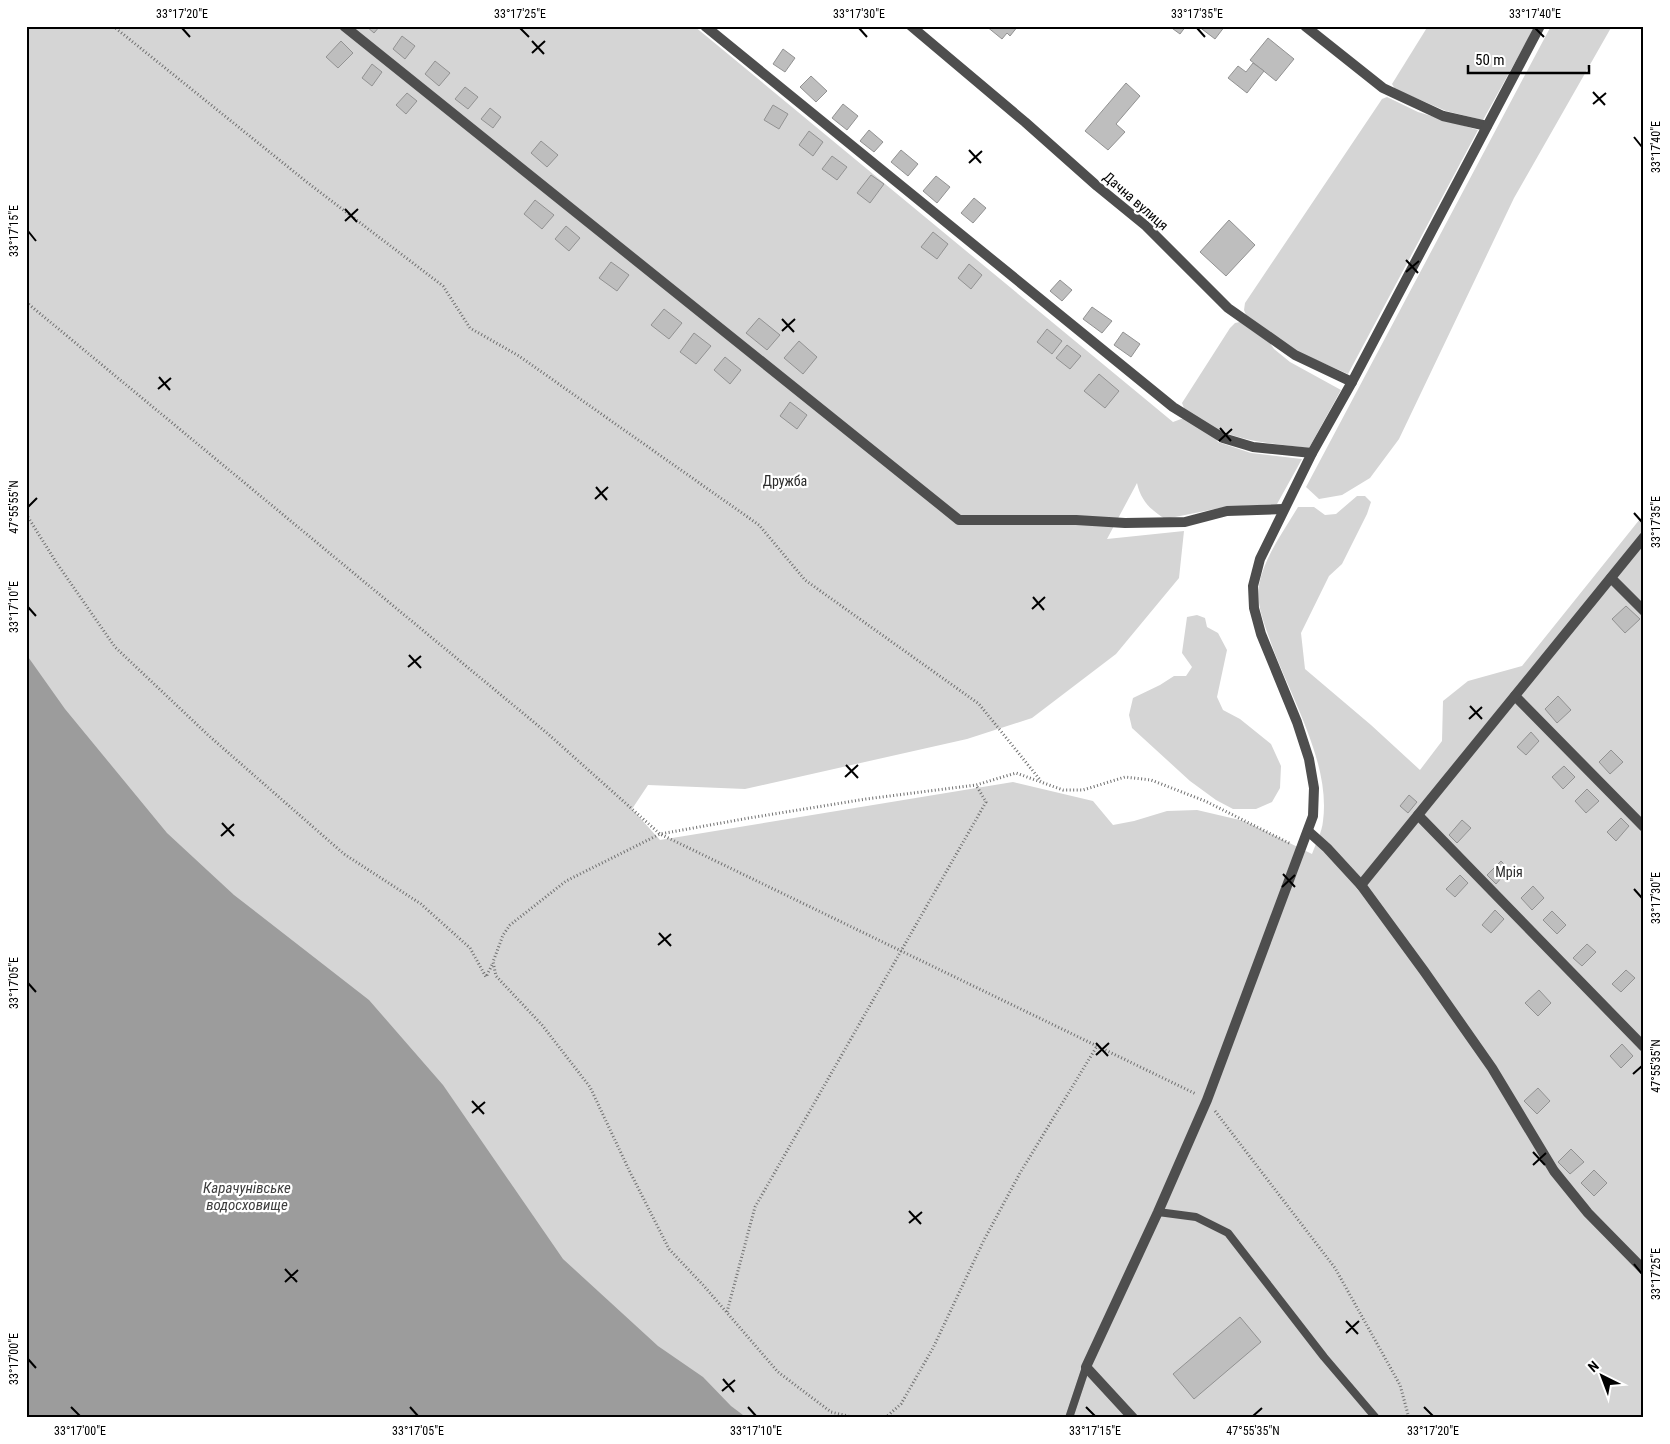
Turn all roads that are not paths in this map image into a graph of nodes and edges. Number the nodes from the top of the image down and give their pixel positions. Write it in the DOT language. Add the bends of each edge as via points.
graph roads {
  1 [pos="344,26"];
  2 [pos="705,26"];
  3 [pos="911,26"];
  4 [pos="1305,26"];
  5 [pos="1540,26"];
  6 [pos="1487,126"];
  7 [pos="1352,382"];
  8 [pos="1312,453"];
  9 [pos="1283,509"];
  10 [pos="1644,538"];
  11 [pos="1611,578"];
  12 [pos="1644,611"];
  13 [pos="1515,696"];
  14 [pos="1418,815"];
  15 [pos="1644,827"];
  16 [pos="1308,831"];
  17 [pos="1361,885"];
  18 [pos="1644,1046"];
  19 [pos="1158,1212"];
  20 [pos="1644,1270"];
  21 [pos="1086,1366"];
  22 [pos="1069,1418"];
  23 [pos="1134,1418"];
  24 [pos="1376,1418"];
  1 -- 9 [label="street" via="959,520 1185,522 1227,511"];
  2 -- 8 [label="street" via="1173,407 1223,438 1253,447"];
  3 -- 7 [label="street, Дачна вулиця" via="1146,226 1228,308 1295,355"];
  4 -- 6 [label="street" via="1383,88 1443,116"];
  5 -- 6 [label="street"];
  6 -- 7 [label="street"];
  7 -- 8 [label="street"];
  8 -- 9 [label="street"];
  9 -- 16 [label="street" via="1260,559 1253,586 1254,608 1309,759 1314,788"];
  10 -- 11 [label="street"];
  11 -- 12 [label="street"];
  11 -- 13 [label="street"];
  13 -- 14 [label="street"];
  13 -- 15 [label="street"];
  14 -- 17 [label="street"];
  14 -- 18 [label="street"];
  16 -- 17 [label="street"];
  16 -- 19 [label="street" via="1207,1100"];
  17 -- 20 [label="street" via="1492,1068 1554,1171 1588,1214"];
  19 -- 21 [label="street"];
  19 -- 24 [label="lane" via="1196,1217 1228,1233"];
  21 -- 22 [label="lane"];
  21 -- 23 [label="street"];
}
